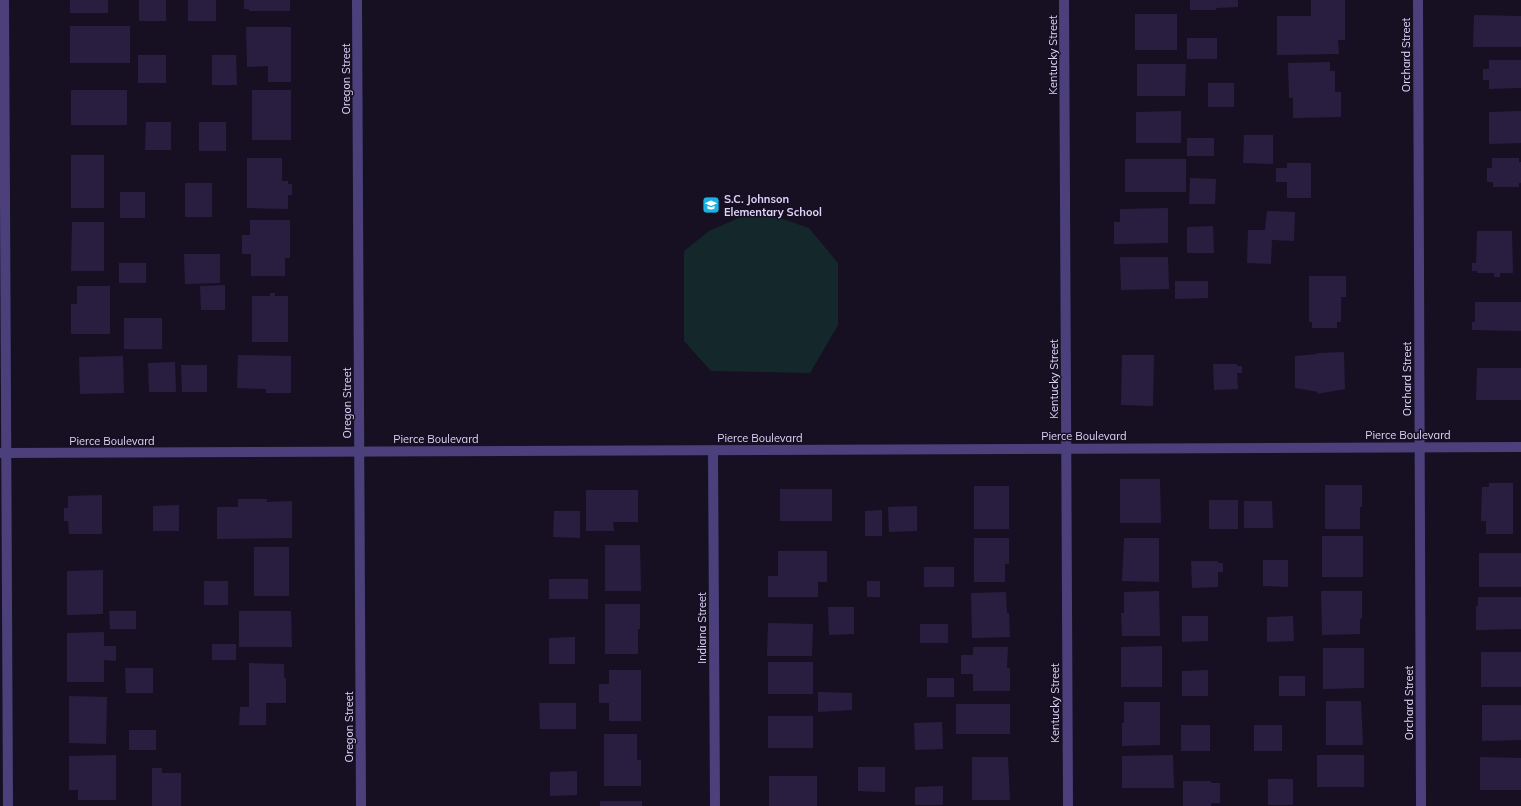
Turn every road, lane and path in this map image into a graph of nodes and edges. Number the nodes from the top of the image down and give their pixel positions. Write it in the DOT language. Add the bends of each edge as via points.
graph roads {
  1 [pos="4,0"];
  2 [pos="357,0"];
  3 [pos="1064,0"];
  4 [pos="1418,0"];
  5 [pos="1420,447"];
  6 [pos="1521,447"];
  7 [pos="1066,449"];
  8 [pos="713,450"];
  9 [pos="359,452"];
  10 [pos="3,453"];
  11 [pos="8,806"];
  12 [pos="361,806"];
  13 [pos="715,806"];
  14 [pos="1068,806"];
  15 [pos="1421,806"];
  1 -- 10 [label="street"];
  2 -- 9 [label="street, Oregon Street"];
  3 -- 7 [label="street, Kentucky Street"];
  4 -- 5 [label="street, Orchard Street"];
  5 -- 6 [label="street, Pierce Boulevard"];
  5 -- 7 [label="street, Pierce Boulevard"];
  5 -- 15 [label="street, Orchard Street"];
  7 -- 8 [label="street, Pierce Boulevard"];
  7 -- 14 [label="street, Kentucky Street"];
  8 -- 9 [label="street, Pierce Boulevard"];
  8 -- 13 [label="street, Indiana Street"];
  9 -- 10 [label="street, Pierce Boulevard"];
  9 -- 12 [label="street, Oregon Street"];
  10 -- 11 [label="street"];
}
